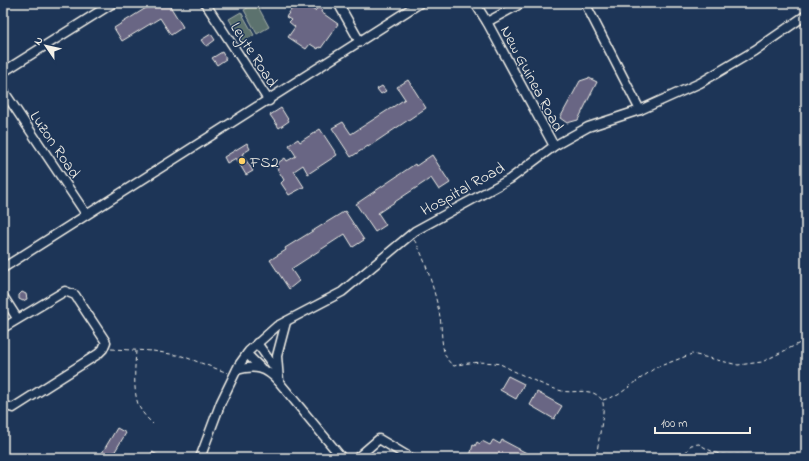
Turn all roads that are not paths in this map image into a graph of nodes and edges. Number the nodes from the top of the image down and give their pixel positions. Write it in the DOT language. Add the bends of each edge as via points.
graph roads {
  1 [pos="113,3"];
  2 [pos="205,3"];
  3 [pos="338,3"];
  4 [pos="420,3"];
  5 [pos="475,3"];
  6 [pos="522,3"];
  7 [pos="585,3"];
  8 [pos="806,15"];
  9 [pos="487,22"];
  10 [pos="360,42"];
  11 [pos="3,72"];
  12 [pos="3,90"];
  13 [pos="268,101"];
  14 [pos="640,110"];
  15 [pos="554,146"];
  16 [pos="86,214"];
  17 [pos="3,268"];
  18 [pos="3,296"];
  19 [pos="17,318"];
  20 [pos="286,322"];
  21 [pos="3,328"];
  22 [pos="257,343"];
  23 [pos="247,354"];
  24 [pos="260,367"];
  25 [pos="278,371"];
  26 [pos="235,373"];
  27 [pos="279,382"];
  28 [pos="3,405"];
  29 [pos="200,458"];
  30 [pos="342,458"];
  31 [pos="357,458"];
  32 [pos="411,458"];
  1 -- 11 [label="street"];
  2 -- 13 [label="street, Leyte Road"];
  3 -- 10 [label="street"];
  4 -- 10 [label="street"];
  5 -- 9 [label="street, New Guinea Road"];
  6 -- 9 [label="street"];
  7 -- 14 [label="street"];
  8 -- 14 [label="street, Hospital Road" via="754,51 700,83"];
  9 -- 15 [label="street, New Guinea Road"];
  10 -- 13 [label="street"];
  12 -- 16 [label="street, Luzon Road"];
  13 -- 16 [label="street"];
  14 -- 15 [label="street, Hospital Road" via="588,127"];
  15 -- 20 [label="street, Hospital Road" via="510,179 410,235 342,292"];
  16 -- 17 [label="street"];
  18 -- 19 [label="street"];
  19 -- 21 [label="street"];
  19 -- 28 [label="street" via="61,292 70,292 75,295 105,339 103,349 13,408"];
  20 -- 22 [label="street, Hospital Road"];
  20 -- 25 [label="street" via="277,356"];
  22 -- 23 [label="street, Hospital Road"];
  22 -- 25 [label="street"];
  23 -- 24 [label="street"];
  23 -- 26 [label="street, Hospital Road"];
  24 -- 26 [label="street" via="249,367"];
  24 -- 27 [label="street"];
  25 -- 27 [label="street"];
  26 -- 29 [label="street, Hospital Road"];
  27 -- 30 [label="street"];
  31 -- 32 [label="street" via="379,440"];
}
